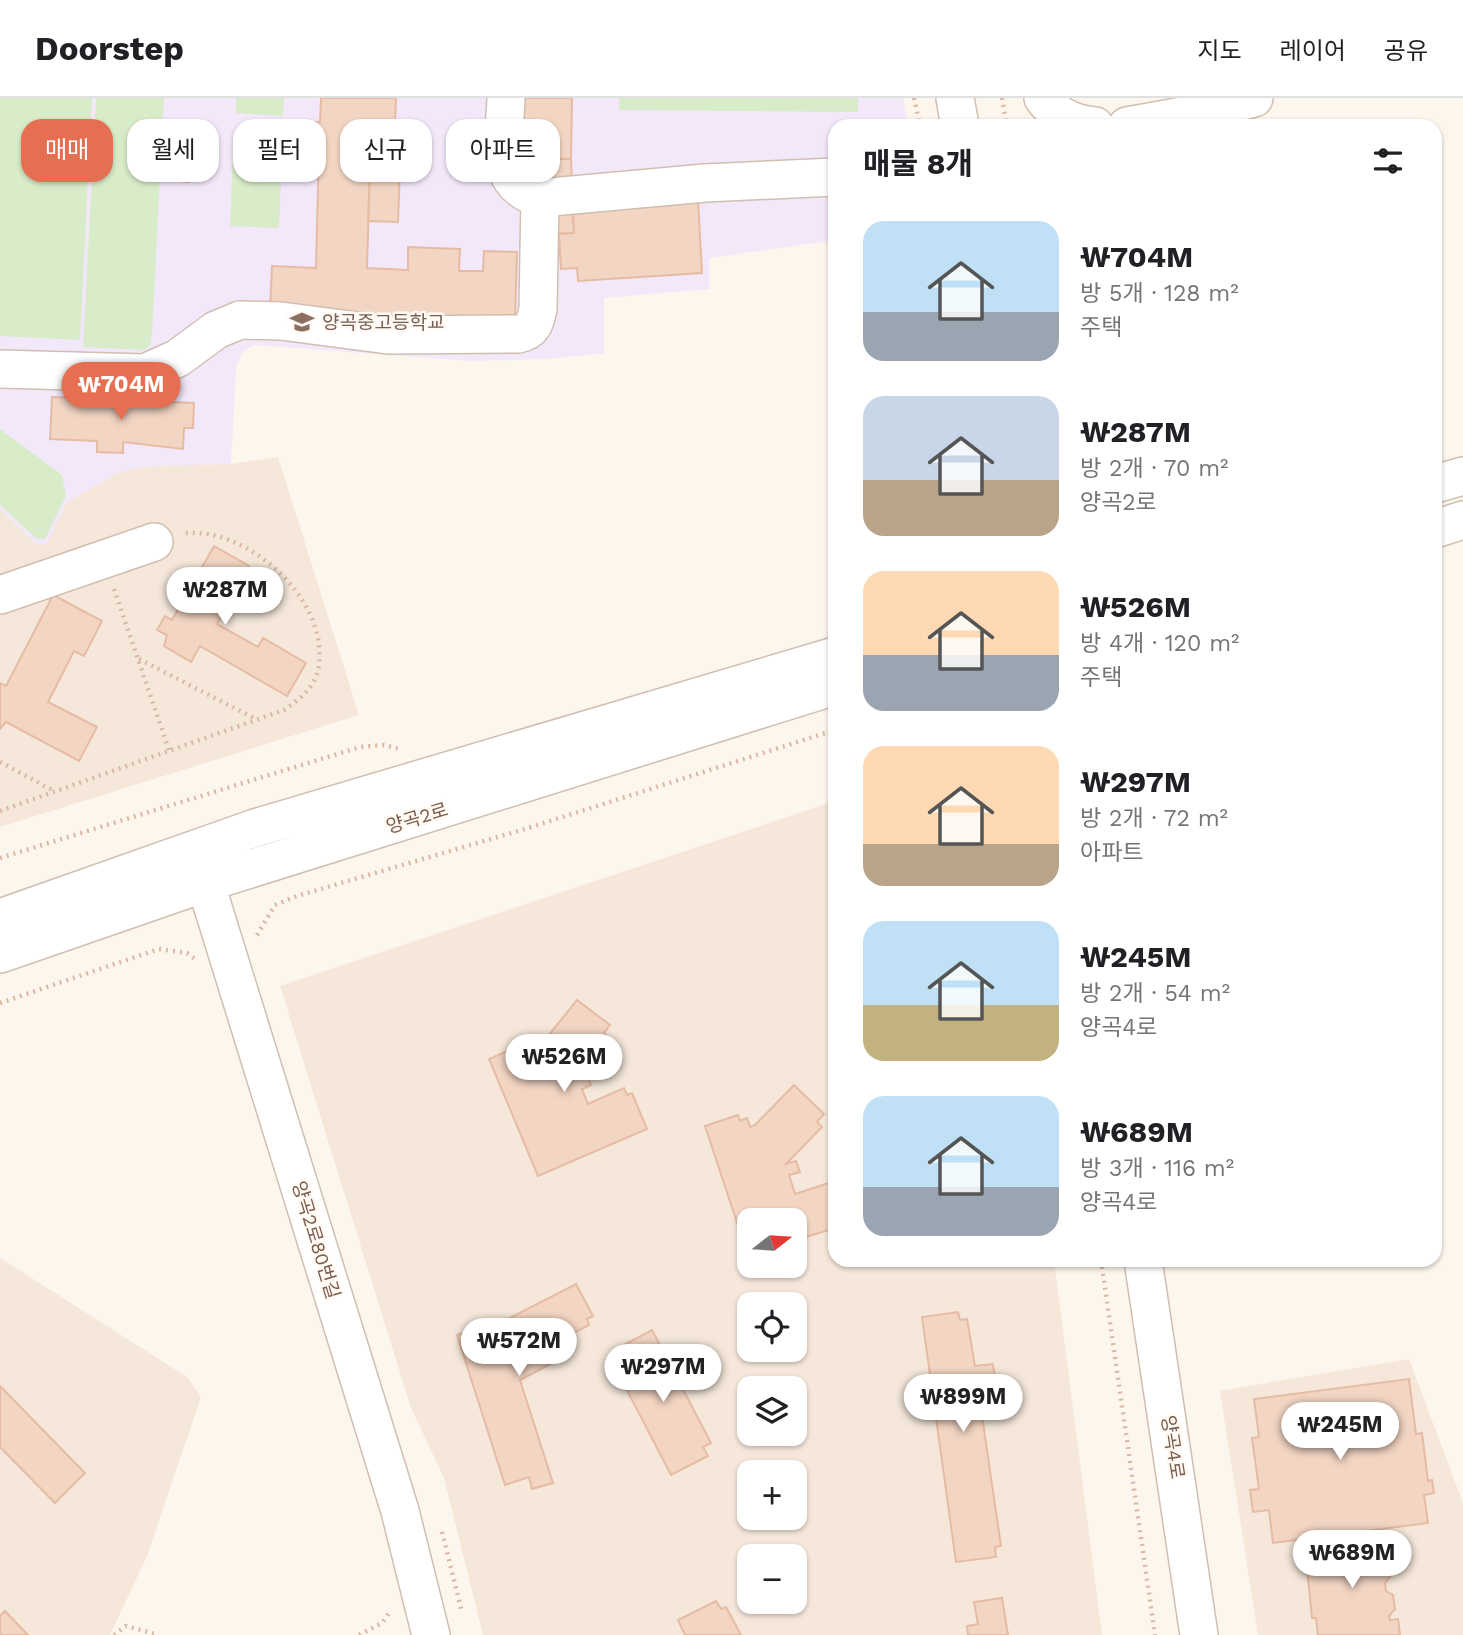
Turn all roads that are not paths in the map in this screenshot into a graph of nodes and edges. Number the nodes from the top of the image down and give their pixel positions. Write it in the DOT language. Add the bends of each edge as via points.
graph roads {
  1 [pos="506,98"];
  2 [pos="955,98"];
  3 [pos="1043,98"];
  4 [pos="1254,98"];
  5 [pos="959,119"];
  6 [pos="1067,119"];
  7 [pos="1166,119"];
  8 [pos="828,177"];
  9 [pos="540,198"];
  10 [pos="0,369"];
  11 [pos="1463,476"];
  12 [pos="1442,482"];
  13 [pos="1463,520"];
  14 [pos="1442,527"];
  15 [pos="154,542"];
  16 [pos="0,595"];
  17 [pos="828,658"];
  18 [pos="828,688"];
  19 [pos="195,848"];
  20 [pos="205,883"];
  21 [pos="0,918"];
  22 [pos="0,954"];
  23 [pos="1144,1267"];
  24 [pos="431,1635"];
  25 [pos="1199,1635"];
  1 -- 9 [label="street" via="504,161 508,176 523,193"];
  2 -- 5 [label="street"];
  3 -- 6 [label="street"];
  4 -- 7 [label="street"];
  8 -- 9 [label="street"];
  9 -- 10 [label="street" via="538,309 535,324 527,332 388,335 240,320 145,373"];
  11 -- 12 [label="street"];
  13 -- 14 [label="street"];
  15 -- 16 [label="street"];
  17 -- 19 [label="street, 양곡2로"];
  18 -- 20 [label="street, 양곡2로"];
  19 -- 20 [label="street, 양곡2로80번길"];
  19 -- 21 [label="street, 양곡2로"];
  20 -- 22 [label="street, 양곡2로"];
  20 -- 24 [label="street, 양곡2로80번길" via="400,1511"];
  23 -- 25 [label="street, 양곡4로"];
}
